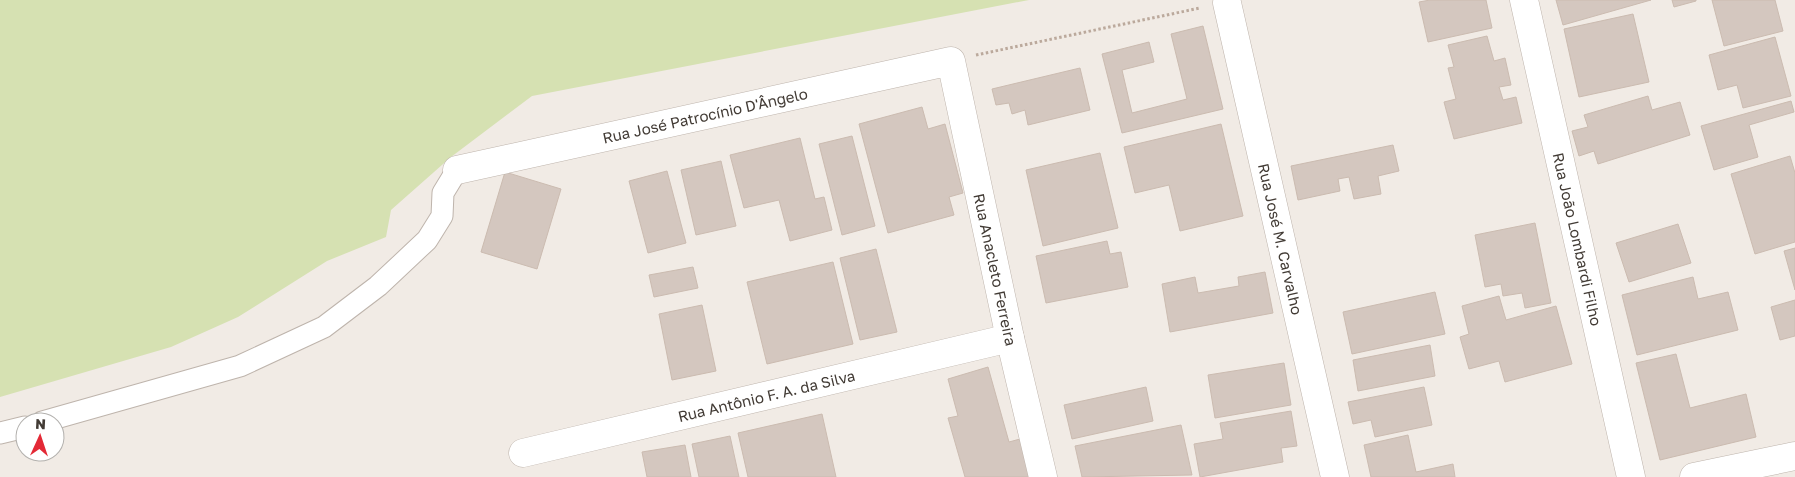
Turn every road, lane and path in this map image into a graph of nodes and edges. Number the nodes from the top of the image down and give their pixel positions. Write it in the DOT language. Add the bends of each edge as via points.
graph roads {
  1 [pos="1524,0"];
  2 [pos="1227,3"];
  3 [pos="951,61"];
  4 [pos="457,170"];
  5 [pos="1010,338"];
  6 [pos="65,415"];
  7 [pos="15,429"];
  8 [pos="0,433"];
  9 [pos="522,453"];
  10 [pos="1795,456"];
  11 [pos="1043,477"];
  12 [pos="1335,477"];
  13 [pos="1632,477"];
  14 [pos="1694,477"];
  1 -- 13 [label="street, Rua João Lombardi Filho"];
  2 -- 3 [label="path"];
  2 -- 12 [label="street, Rua José M. Carvalho"];
  3 -- 4 [label="street, Rua José Patrocínio D'Ângelo"];
  3 -- 5 [label="street, Rua Anacleto Ferreira"];
  4 -- 6 [label="street" via="443,193 442,216 427,240 378,286 324,327 240,366"];
  5 -- 9 [label="street, Rua Antônio F. A. da Silva"];
  5 -- 11 [label="street, Rua Anacleto Ferreira"];
  7 -- 8 [label="street"];
  10 -- 14 [label="street"];
}
